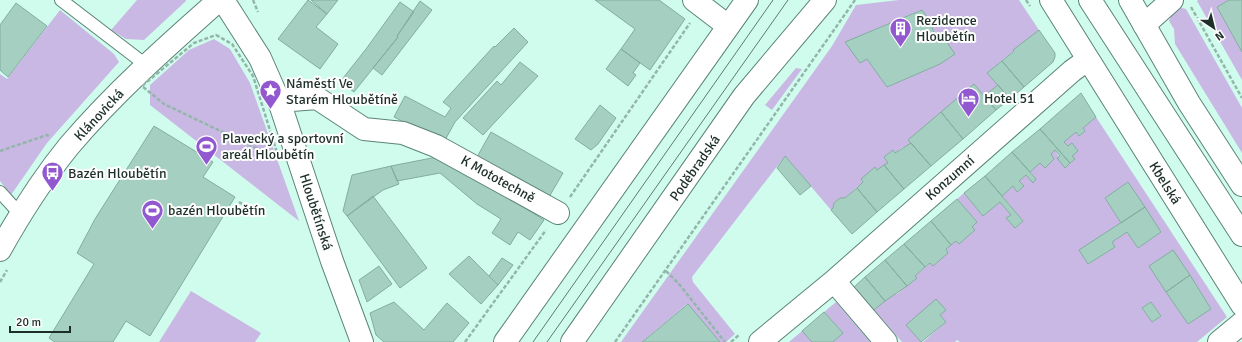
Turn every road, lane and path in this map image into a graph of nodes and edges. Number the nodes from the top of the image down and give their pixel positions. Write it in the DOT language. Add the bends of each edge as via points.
graph roads {
  1 [pos="61,0"];
  2 [pos="219,0"];
  3 [pos="223,0"];
  4 [pos="746,0"];
  5 [pos="825,0"];
  6 [pos="855,0"];
  7 [pos="1051,0"];
  8 [pos="1090,0"];
  9 [pos="1130,0"];
  10 [pos="698,3"];
  11 [pos="1173,3"];
  12 [pos="1144,25"];
  13 [pos="728,26"];
  14 [pos="217,36"];
  15 [pos="1087,60"];
  16 [pos="146,65"];
  17 [pos="1242,98"];
  18 [pos="279,101"];
  19 [pos="69,146"];
  20 [pos="0,151"];
  21 [pos="279,159"];
  22 [pos="1242,185"];
  23 [pos="0,192"];
  24 [pos="239,202"];
  25 [pos="257,213"];
  26 [pos="558,213"];
  27 [pos="20,214"];
  28 [pos="1242,235"];
  29 [pos="0,250"];
  30 [pos="666,271"];
  31 [pos="834,281"];
  32 [pos="1242,305"];
  33 [pos="1242,323"];
  34 [pos="362,342"];
  35 [pos="465,342"];
  36 [pos="505,342"];
  37 [pos="572,342"];
  38 [pos="615,342"];
  39 [pos="725,342"];
  40 [pos="760,342"];
  41 [pos="886,342"];
  42 [pos="1219,342"];
  1 -- 16 [label="lane"];
  2 -- 16 [label="street, Klánovická"];
  3 -- 18 [label="street, Hloubětínská" via="260,58"];
  4 -- 13 [label="street"];
  5 -- 37 [label="street, Poděbradská" via="744,96"];
  6 -- 30 [label="path"];
  7 -- 15 [label="street"];
  8 -- 28 [label="street"];
  9 -- 12 [label="street"];
  10 -- 13 [label="street"];
  10 -- 26 [label="path"];
  11 -- 12 [label="street"];
  11 -- 17 [label="path"];
  12 -- 22 [label="street" via="1189,103"];
  13 -- 36 [label="street"];
  14 -- 21 [label="path" via="194,43 142,86 164,104"];
  15 -- 31 [label="street, Konzumní"];
  15 -- 32 [label="street, Kbelská"];
  16 -- 19 [label="street, Klánovická"];
  18 -- 26 [label="street, K Mototechně" via="317,98 364,129 403,133 436,146"];
  18 -- 34 [label="street, Hloubětínská" via="334,267"];
  19 -- 20 [label="path" via="48,135"];
  19 -- 27 [label="street, Klánovická"];
  23 -- 27 [label="lane"];
  24 -- 25 [label="path"];
  26 -- 35 [label="path"];
  27 -- 29 [label="street, Klánovická"];
  30 -- 38 [label="path"];
  30 -- 39 [label="path"];
  31 -- 40 [label="street, Konzumní"];
  31 -- 41 [label="street"];
  33 -- 42 [label="street"];
}
